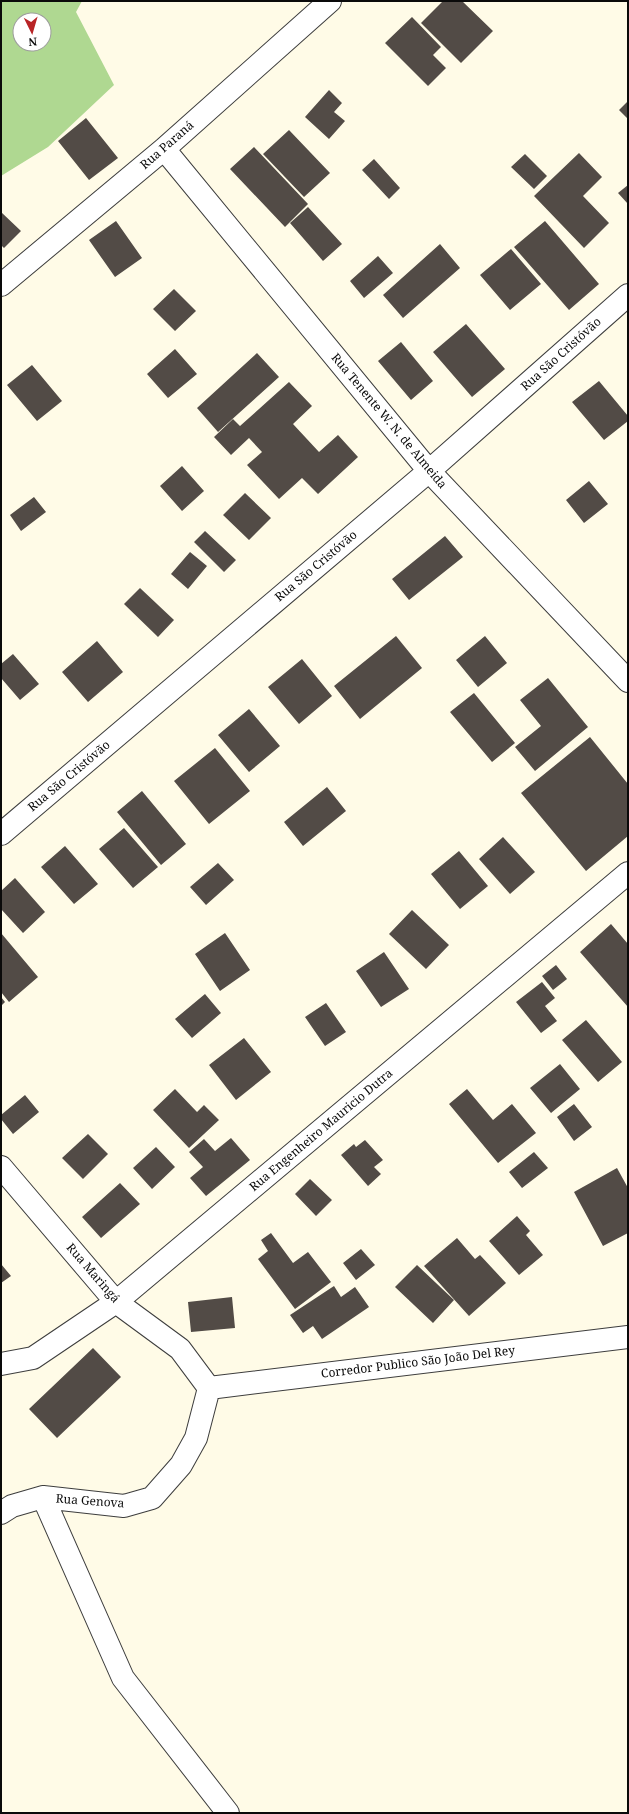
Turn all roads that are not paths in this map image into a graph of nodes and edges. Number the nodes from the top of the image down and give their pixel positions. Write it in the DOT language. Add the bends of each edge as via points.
graph roads {
  1 [pos="330,1"];
  2 [pos="164,149"];
  3 [pos="1,285"];
  4 [pos="628,295"];
  5 [pos="429,471"];
  6 [pos="628,681"];
  7 [pos="1,834"];
  8 [pos="628,873"];
  9 [pos="1,1167"];
  10 [pos="116,1302"];
  11 [pos="628,1337"];
  12 [pos="1,1364"];
  13 [pos="209,1388"];
  14 [pos="43,1497"];
  15 [pos="1,1513"];
  16 [pos="228,1813"];
  1 -- 2 [label="street, Rua Paraná"];
  2 -- 3 [label="street, Rua Paraná"];
  2 -- 5 [label="street, Rua Tenente W. N. de Almeida"];
  4 -- 5 [label="street, Rua São Cristóvão"];
  5 -- 6 [label="street, Rua Tenente W. N. de Almeida"];
  5 -- 7 [label="street, Rua São Cristóvão"];
  8 -- 10 [label="street, Rua Engenheiro Mauricio Dutra"];
  9 -- 10 [label="street, Rua Maringá"];
  10 -- 12 [label="street, Rua Engenheiro Mauricio Dutra" via="34,1358"];
  10 -- 13 [label="street, Rua Maringá" via="180,1349"];
  11 -- 13 [label="street, Corredor Publico São João Del Rey"];
  13 -- 14 [label="street, Rua Genova" via="196,1438 181,1465 152,1498 124,1506"];
  14 -- 15 [label="street, Rua Genova" via="12,1506"];
  14 -- 16 [label="street" via="122,1678"];
}
